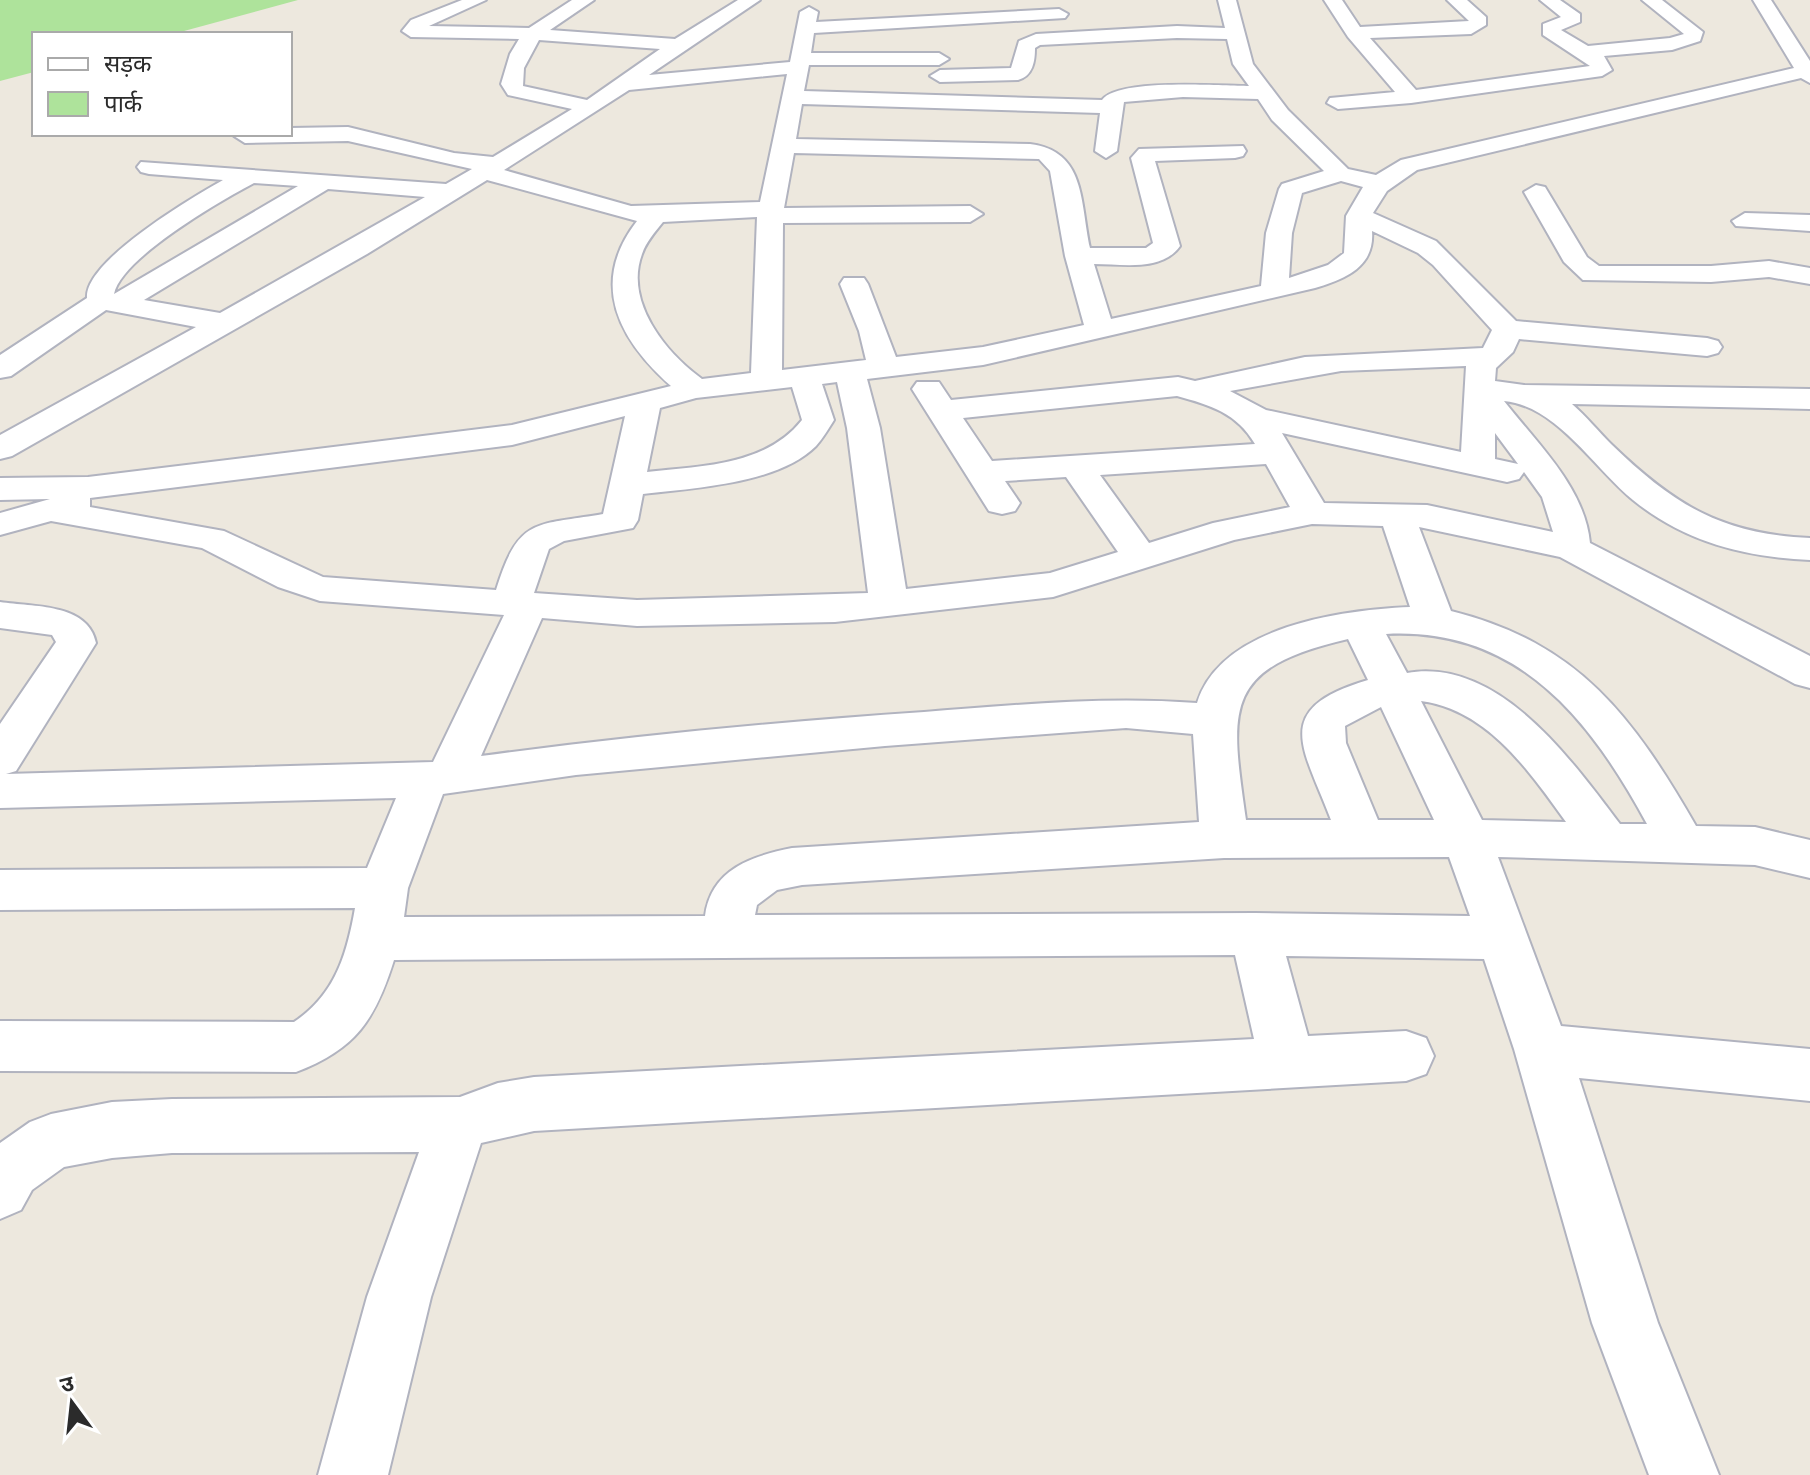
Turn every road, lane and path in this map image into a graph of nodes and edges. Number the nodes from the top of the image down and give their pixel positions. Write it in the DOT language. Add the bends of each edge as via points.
graph roads {
  1 [pos="477,0"];
  2 [pos="585,0"];
  3 [pos="920,0"];
  4 [pos="1227,0"];
  5 [pos="1333,0"];
  6 [pos="1456,0"];
  7 [pos="1549,0"];
  8 [pos="1651,0"];
  9 [pos="1762,0"];
  10 [pos="1053,7"];
  11 [pos="728,11"];
  12 [pos="1163,15"];
  13 [pos="925,24"];
  14 [pos="1355,33"];
  15 [pos="530,34"];
  16 [pos="1237,34"];
  17 [pos="1080,37"];
  18 [pos="1174,42"];
  19 [pos="680,45"];
  20 [pos="1585,52"];
  21 [pos="1083,58"];
  22 [pos="801,63"];
  23 [pos="939,67"];
  24 [pos="1808,74"];
  25 [pos="624,84"];
  26 [pos="1265,93"];
  27 [pos="795,97"];
  28 [pos="1411,97"];
  29 [pos="932,100"];
  30 [pos="1338,103"];
  31 [pos="591,107"];
  32 [pos="1112,107"];
  33 [pos="292,135"];
  34 [pos="784,146"];
  35 [pos="934,148"];
  36 [pos="1106,151"];
  37 [pos="1235,151"];
  38 [pos="149,167"];
  39 [pos="492,168"];
  40 [pos="1340,174"];
  41 [pos="251,175"];
  42 [pos="323,182"];
  43 [pos="1379,183"];
  44 [pos="452,192"];
  45 [pos="1536,192"];
  46 [pos="771,212"];
  47 [pos="970,214"];
  48 [pos="655,215"];
  49 [pos="1359,216"];
  50 [pos="1745,221"];
  51 [pos="1810,223"];
  52 [pos="1756,248"];
  53 [pos="1810,251"];
  54 [pos="1078,256"];
  55 [pos="1810,276"];
  56 [pos="854,284"];
  57 [pos="1274,291"];
  58 [pos="109,302"];
  59 [pos="225,323"];
  60 [pos="1099,327"];
  61 [pos="1507,329"];
  62 [pos="0,330"];
  63 [pos="48,337"];
  64 [pos="1707,347"];
  65 [pos="881,368"];
  66 [pos="0,369"];
  67 [pos="1482,373"];
  68 [pos="804,377"];
  69 [pos="766,381"];
  70 [pos="696,389"];
  71 [pos="1199,390"];
  72 [pos="1518,394"];
  73 [pos="1810,399"];
  74 [pos="644,405"];
  75 [pos="942,411"];
  76 [pos="1256,418"];
  77 [pos="0,449"];
  78 [pos="1277,453"];
  79 [pos="1440,458"];
  80 [pos="1076,466"];
  81 [pos="1478,466"];
  82 [pos="985,472"];
  83 [pos="171,477"];
  84 [pos="1549,481"];
  85 [pos="628,485"];
  86 [pos="0,489"];
  87 [pos="1002,503"];
  88 [pos="49,510"];
  89 [pos="1312,513"];
  90 [pos="1412,516"];
  91 [pos="0,524"];
  92 [pos="1572,548"];
  93 [pos="1810,549"];
  94 [pos="1141,559"];
  95 [pos="889,602"];
  96 [pos="520,604"];
  97 [pos="0,615"];
  98 [pos="1435,621"];
  99 [pos="1362,625"];
  100 [pos="1810,674"];
  101 [pos="1393,687"];
  102 [pos="18,704"];
  103 [pos="1214,720"];
  104 [pos="0,759"];
  105 [pos="438,779"];
  106 [pos="0,791"];
  107 [pos="1362,838"];
  108 [pos="1467,838"];
  109 [pos="1224,839"];
  110 [pos="1606,841"];
  111 [pos="1681,843"];
  112 [pos="1810,859"];
  113 [pos="0,890"];
  114 [pos="379,914"];
  115 [pos="1255,934"];
  116 [pos="729,937"];
  117 [pos="1504,938"];
  118 [pos="0,1046"];
  119 [pos="1542,1049"];
  120 [pos="1406,1056"];
  121 [pos="1287,1060"];
  122 [pos="1810,1075"];
  123 [pos="460,1124"];
  124 [pos="0,1189"];
  125 [pos="353,1475"];
  126 [pos="1684,1475"];
  1 -- 15 [label="street" via="411,31"];
  2 -- 15 [label="street"];
  3 -- 13 [label="street"];
  4 -- 16 [label="street"];
  5 -- 14 [label="street"];
  6 -- 14 [label="street" via="1480,21 1471,28"];
  7 -- 20 [label="street" via="1574,18 1550,31"];
  8 -- 20 [label="street" via="1694,32 1693,37 1672,44"];
  9 -- 24 [label="street"];
  10 -- 13 [label="street"];
  10 -- 17 [label="street"];
  11 -- 19 [label="street"];
  12 -- 18 [label="street"];
  13 -- 22 [label="street" via="804,21"];
  13 -- 23 [label="street"];
  14 -- 28 [label="street"];
  15 -- 19 [label="street"];
  15 -- 31 [label="street" via="512,74 515,91"];
  16 -- 18 [label="street"];
  16 -- 26 [label="street" via="1243,64"];
  17 -- 18 [label="street"];
  17 -- 23 [label="street" via="1028,42 1032,62 1012,76"];
  18 -- 21 [label="street"];
  19 -- 25 [label="street"];
  20 -- 28 [label="street" via="1602,70"];
  22 -- 23 [label="street"];
  22 -- 25 [label="street"];
  22 -- 27 [label="street"];
  23 -- 29 [label="street"];
  24 -- 43 [label="street" via="1409,165"];
  25 -- 31 [label="street"];
  26 -- 32 [label="street" via="1136,93 1118,96"];
  26 -- 40 [label="street"];
  27 -- 29 [label="street"];
  27 -- 34 [label="street"];
  28 -- 30 [label="street"];
  29 -- 32 [label="street"];
  29 -- 35 [label="street"];
  31 -- 39 [label="street"];
  32 -- 36 [label="street"];
  33 -- 39 [label="street" via="348,134"];
  34 -- 35 [label="street"];
  34 -- 46 [label="street"];
  35 -- 54 [label="street" via="1030,151 1053,158 1062,169"];
  37 -- 54 [label="street" via="1147,154 1143,158 1167,246 1152,256"];
  38 -- 41 [label="street"];
  39 -- 44 [label="street"];
  39 -- 48 [label="street" via="613,209"];
  40 -- 43 [label="street"];
  40 -- 57 [label="street" via="1291,189 1279,233"];
  41 -- 42 [label="street"];
  41 -- 58 [label="street" via="200,202 148,240 100,289"];
  42 -- 44 [label="street"];
  42 -- 58 [label="street"];
  43 -- 49 [label="street"];
  44 -- 59 [label="street"];
  45 -- 55 [label="street" via="1577,262 1593,274 1769,269"];
  46 -- 47 [label="street"];
  46 -- 48 [label="street"];
  46 -- 69 [label="street"];
  48 -- 70 [label="street" via="625,265 629,304 666,366"];
  49 -- 57 [label="street" via="1359,251 1353,260"];
  49 -- 61 [label="street" via="1427,247"];
  50 -- 51 [label="street"];
  52 -- 53 [label="street"];
  54 -- 60 [label="street"];
  56 -- 65 [label="street" via="874,331"];
  57 -- 60 [label="street"];
  58 -- 59 [label="street"];
  58 -- 63 [label="street"];
  59 -- 77 [label="street"];
  60 -- 65 [label="street" via="983,356"];
  61 -- 64 [label="street"];
  61 -- 67 [label="street" via="1502,346"];
  62 -- 63 [label="street"];
  63 -- 66 [label="street"];
  65 -- 68 [label="street"];
  65 -- 75 [label="street"];
  65 -- 95 [label="street" via="860,403"];
  67 -- 71 [label="street" via="1377,358 1248,374"];
  67 -- 72 [label="street"];
  67 -- 81 [label="street"];
  67 -- 84 [label="street"];
  68 -- 69 [label="street"];
  68 -- 85 [label="street" via="818,420 800,443 756,467"];
  69 -- 70 [label="street"];
  70 -- 74 [label="street"];
  71 -- 75 [label="street" via="1148,387"];
  71 -- 76 [label="street"];
  72 -- 73 [label="street"];
  72 -- 93 [label="street" via="1553,406 1645,494 1695,526 1729,541"];
  74 -- 83 [label="street" via="512,435"];
  74 -- 85 [label="street"];
  75 -- 82 [label="street"];
  76 -- 78 [label="street"];
  76 -- 79 [label="street"];
  78 -- 80 [label="street"];
  78 -- 89 [label="street"];
  79 -- 81 [label="street"];
  79 -- 90 [label="street"];
  80 -- 82 [label="street"];
  80 -- 94 [label="street"];
  81 -- 84 [label="street"];
  82 -- 87 [label="street"];
  83 -- 86 [label="street" via="88,488"];
  83 -- 88 [label="street"];
  84 -- 92 [label="street" via="1570,521"];
  85 -- 96 [label="street" via="620,520 539,537 530,547"];
  88 -- 91 [label="street"];
  88 -- 96 [label="street" via="211,539 295,582 320,589"];
  89 -- 90 [label="street"];
  89 -- 94 [label="street" via="1226,531"];
  90 -- 92 [label="street"];
  90 -- 98 [label="street"];
  92 -- 100 [label="street"];
  94 -- 95 [label="street" via="1053,585"];
  95 -- 96 [label="street" via="798,611 637,613"];
  96 -- 105 [label="street"];
  97 -- 102 [label="street" via="63,624 74,632 76,643"];
  98 -- 99 [label="street"];
  98 -- 111 [label="street" via="1516,649 1566,681 1627,749"];
  99 -- 101 [label="street"];
  99 -- 103 [label="street" via="1313,633 1258,656 1235,671"];
  101 -- 107 [label="street" via="1335,708 1323,722 1324,743"];
  101 -- 108 [label="street"];
  101 -- 110 [label="street" via="1448,691 1490,707 1534,745"];
  102 -- 104 [label="street"];
  103 -- 105 [label="street" via="1126,713 901,729 576,759"];
  103 -- 109 [label="street"];
  105 -- 106 [label="street"];
  105 -- 114 [label="street"];
  107 -- 108 [label="street"];
  107 -- 109 [label="street"];
  108 -- 110 [label="street"];
  108 -- 117 [label="street"];
  109 -- 116 [label="street" via="769,871 740,890 732,904"];
  110 -- 111 [label="street"];
  111 -- 112 [label="street" via="1755,846"];
  113 -- 114 [label="street"];
  114 -- 116 [label="street"];
  114 -- 118 [label="street" via="364,974 341,1017 323,1037 296,1047"];
  115 -- 116 [label="street"];
  115 -- 117 [label="street"];
  115 -- 121 [label="street"];
  117 -- 119 [label="street"];
  119 -- 122 [label="street"];
  119 -- 126 [label="street" via="1625,1323"];
  120 -- 121 [label="street"];
  121 -- 123 [label="street" via="534,1104"];
  123 -- 124 [label="street" via="112,1130 51,1142 11,1170"];
  123 -- 125 [label="street" via="442,1164 396,1311"];
}
